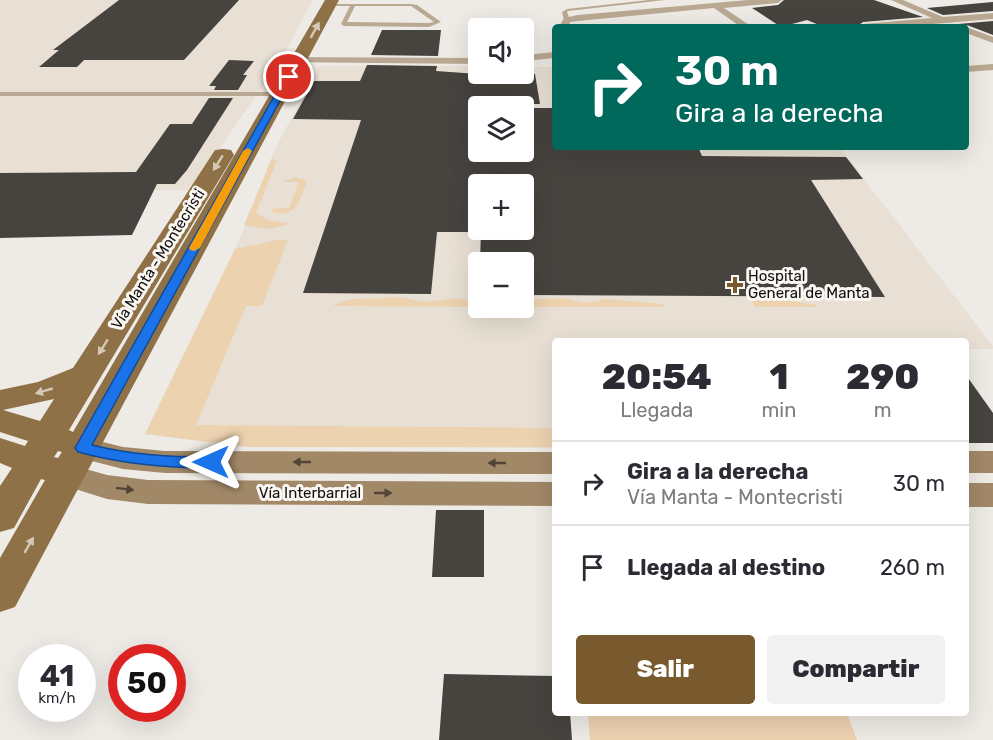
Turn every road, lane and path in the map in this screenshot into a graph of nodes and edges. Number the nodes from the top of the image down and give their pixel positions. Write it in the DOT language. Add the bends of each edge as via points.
graph roads {
  1 [pos="663,0"];
  2 [pos="778,0"];
  3 [pos="895,0"];
  4 [pos="326,2"];
  5 [pos="353,5"];
  6 [pos="378,5"];
  7 [pos="716,6"];
  8 [pos="993,16"];
  9 [pos="943,20"];
  10 [pos="566,24"];
  11 [pos="743,24"];
  12 [pos="897,24"];
  13 [pos="952,24"];
  14 [pos="371,25"];
  15 [pos="969,31"];
  16 [pos="993,40"];
  17 [pos="552,55"];
  18 [pos="534,57"];
  19 [pos="290,60"];
  20 [pos="468,61"];
  21 [pos="993,67"];
  22 [pos="969,69"];
  23 [pos="0,94"];
  24 [pos="270,94"];
  25 [pos="85,375"];
  26 [pos="0,400"];
  27 [pos="0,420"];
  28 [pos="47,454"];
  29 [pos="969,462"];
  30 [pos="993,462"];
  31 [pos="552,463"];
  32 [pos="552,494"];
  33 [pos="969,495"];
  34 [pos="993,495"];
  35 [pos="0,518"];
  36 [pos="0,595"];
  1 -- 10 [label="lane" via="567,10"];
  2 -- 7 [label="street"];
  3 -- 9 [label="street"];
  4 -- 5 [label="lane"];
  4 -- 19 [label="main road, Vía Manta - Montecristi"];
  5 -- 6 [label="lane"];
  5 -- 14 [label="lane" via="345,24"];
  6 -- 14 [label="lane"];
  6 -- 14 [label="lane" via="416,6 438,22"];
  7 -- 10 [label="street"];
  7 -- 11 [label="street"];
  8 -- 9 [label="street"];
  9 -- 12 [label="street"];
  9 -- 13 [label="street"];
  15 -- 16 [label="street"];
  17 -- 18 [label="street"];
  19 -- 20 [label="street"];
  19 -- 24 [label="main road, Vía Manta - Montecristi"];
  21 -- 22 [label="street"];
  23 -- 24 [label="lane"];
  24 -- 25 [label="main road, Vía Manta - Montecristi, one-way"];
  24 -- 28 [label="main road, Vía Manta - Montecristi"];
  25 -- 26 [label="main road, one-way" via="46,391"];
  25 -- 28 [label="main road, Vía Manta - Montecristi"];
  27 -- 28 [label="main road, Vía Interbarrial"];
  31 -- 28 [label="main road, Vía Interbarrial, one-way" via="165,462"];
  28 -- 32 [label="main road, Vía Interbarrial, one-way" via="107,487 148,492"];
  28 -- 35 [label="main road, Vía Manta - Montecristi"];
  36 -- 28 [label="main road, Vía Manta - Montecristi, one-way"];
  29 -- 30 [label="main road"];
  33 -- 34 [label="main road"];
}
